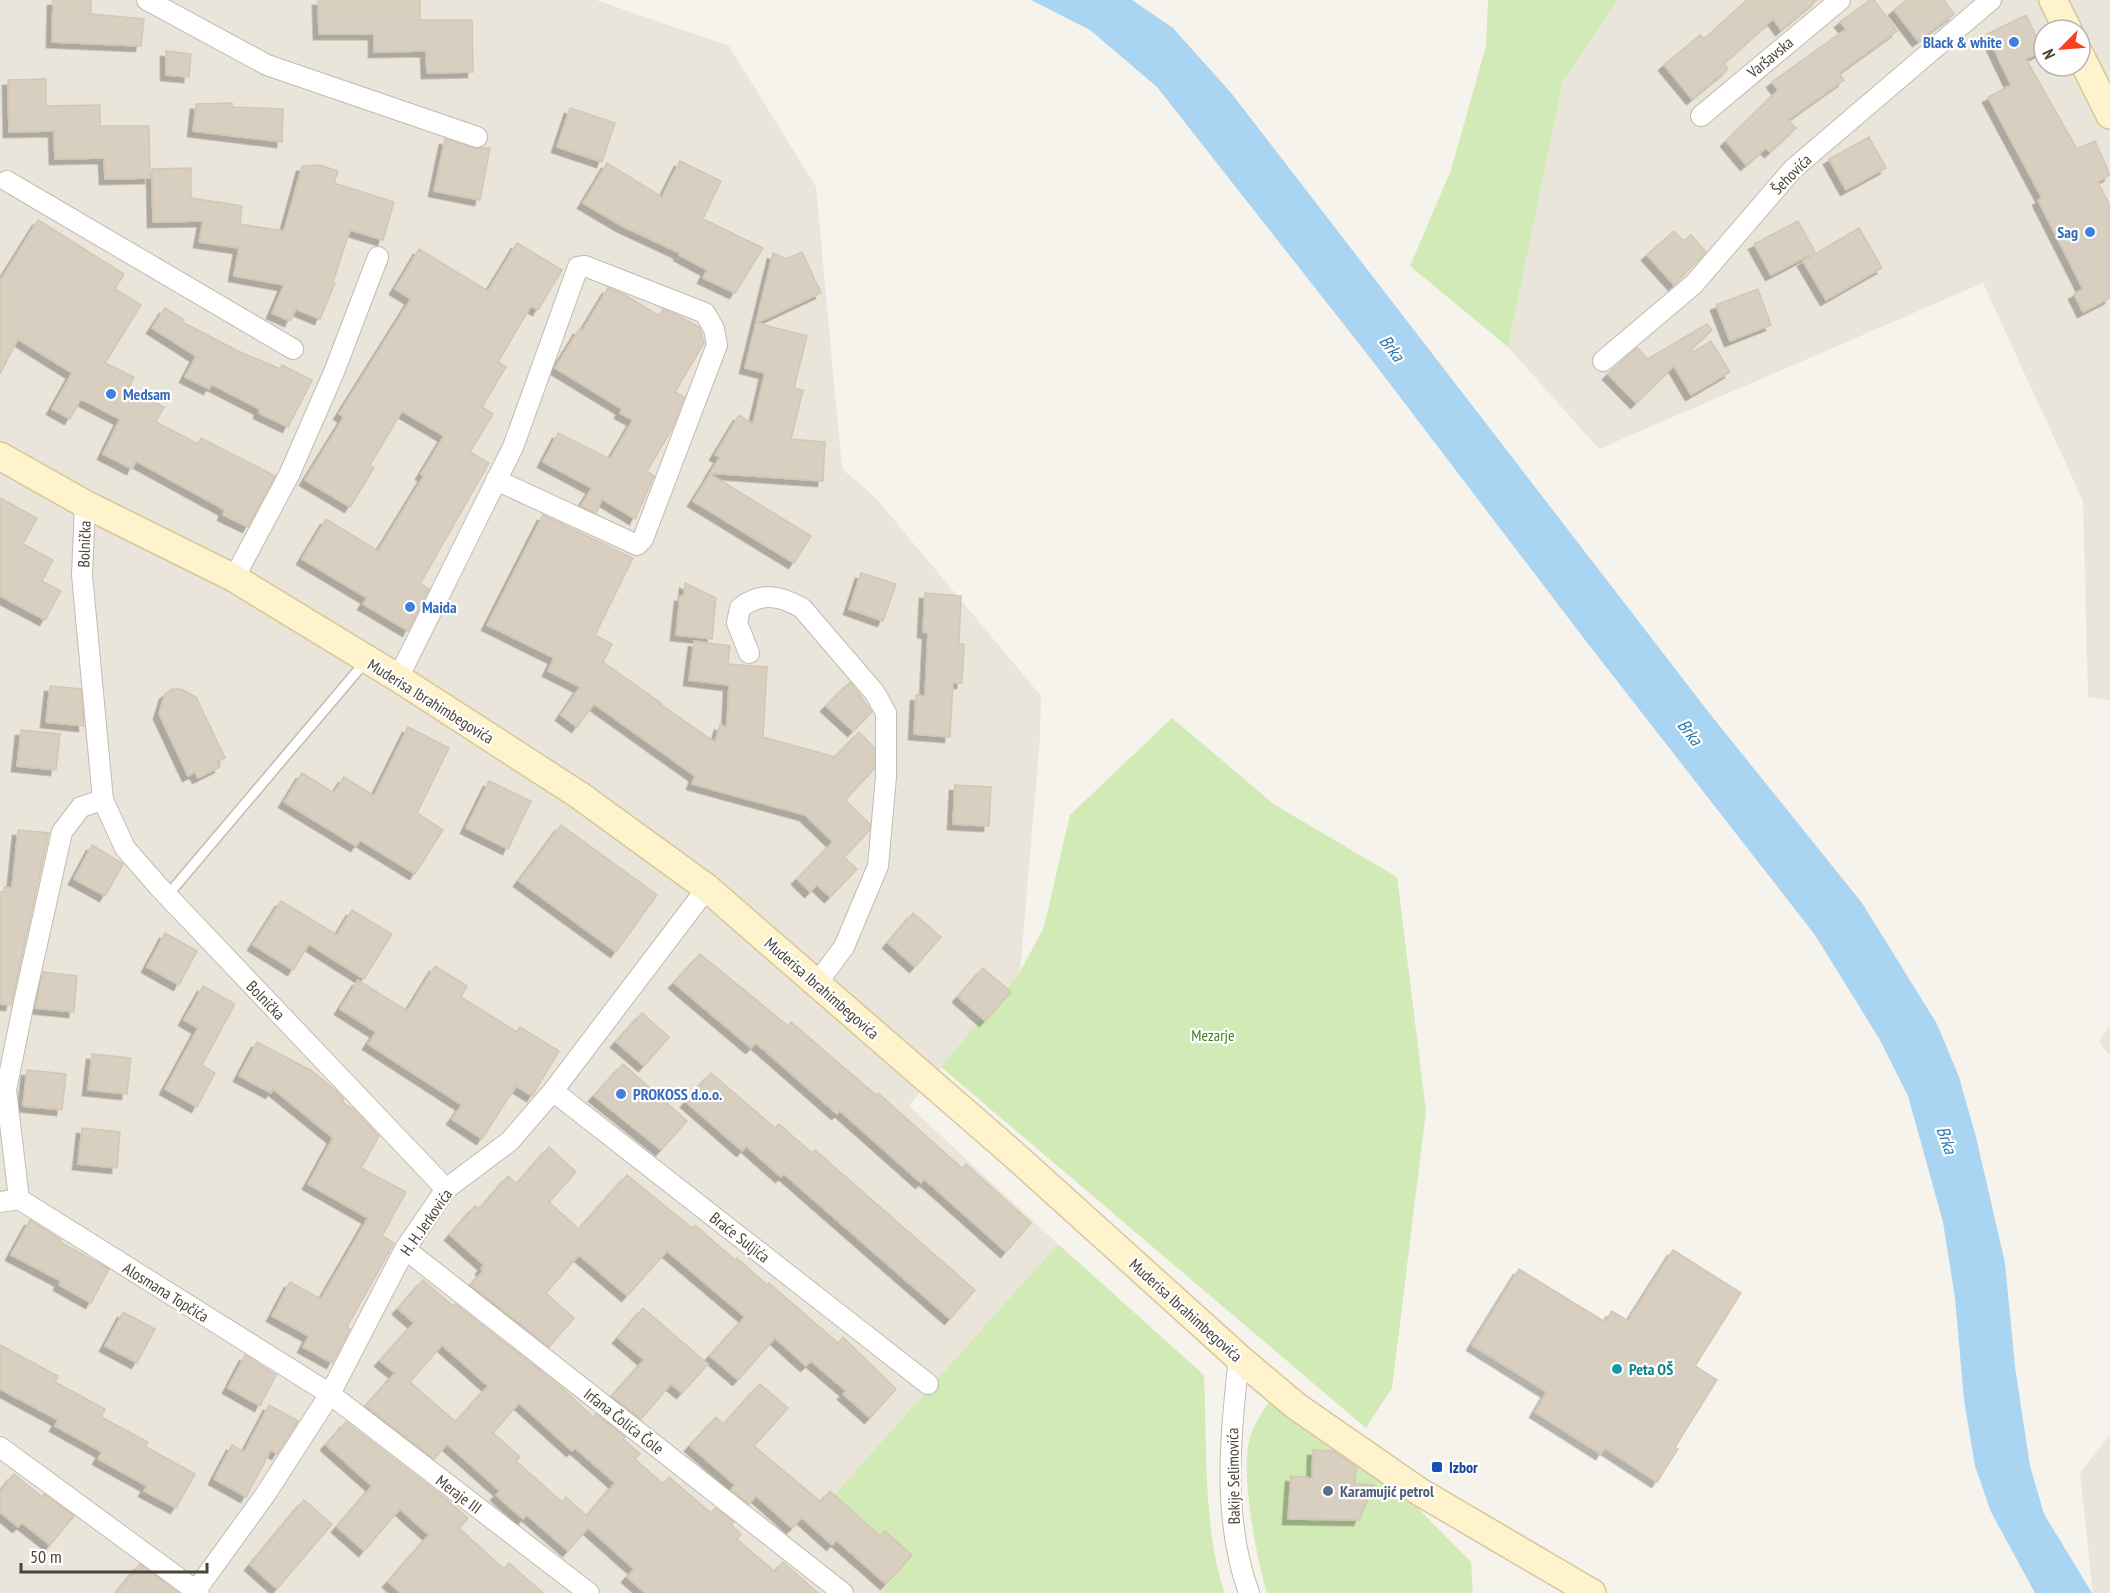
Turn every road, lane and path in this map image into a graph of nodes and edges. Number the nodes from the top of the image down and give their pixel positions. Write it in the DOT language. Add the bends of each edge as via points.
graph roads {
  1 [pos="147,0"];
  2 [pos="1840,0"];
  3 [pos="1991,0"];
  4 [pos="2053,0"];
  5 [pos="2062,18"];
  6 [pos="2092,78"];
  7 [pos="2110,115"];
  8 [pos="1701,116"];
  9 [pos="477,137"];
  10 [pos="2,185"];
  11 [pos="378,257"];
  12 [pos="293,349"];
  13 [pos="1603,361"];
  14 [pos="0,456"];
  15 [pos="496,480"];
  16 [pos="85,504"];
  17 [pos="234,578"];
  18 [pos="749,653"];
  19 [pos="366,660"];
  20 [pos="398,678"];
  21 [pos="103,800"];
  22 [pos="707,888"];
  23 [pos="167,896"];
  24 [pos="817,983"];
  25 [pos="552,1091"];
  26 [pos="446,1189"];
  27 [pos="9,1201"];
  28 [pos="405,1249"];
  29 [pos="1239,1358"];
  30 [pos="928,1384"];
  31 [pos="330,1394"];
  32 [pos="0,1447"];
  33 [pos="196,1592"];
  34 [pos="589,1593"];
  35 [pos="843,1593"];
  36 [pos="1249,1593"];
  37 [pos="1592,1593"];
  1 -- 9 [label="street" via="267,65"];
  2 -- 8 [label="street, Varšavska"];
  3 -- 13 [label="street, Šehovića" via="1793,169 1694,284"];
  4 -- 5 [label="main road"];
  6 -- 7 [label="main road"];
  10 -- 12 [label="street"];
  11 -- 17 [label="street" via="289,475"];
  14 -- 16 [label="main road, Muderisa Ibrahimbegovića"];
  15 -- 15 [label="street" via="528,411 578,267 585,266 705,313 717,345 643,539 637,545"];
  15 -- 20 [label="street"];
  16 -- 17 [label="main road, Muderisa Ibrahimbegovića"];
  16 -- 21 [label="street, Bolnička" via="82,575"];
  17 -- 19 [label="main road, Muderisa Ibrahimbegovića"];
  18 -- 24 [label="street" via="737,623 740,608 752,598 786,599 802,608 875,693 886,713 886,777 878,866 844,947"];
  19 -- 20 [label="main road, Muderisa Ibrahimbegovića"];
  19 -- 23 [label="lane"];
  20 -- 22 [label="main road, Muderisa Ibrahimbegovića" via="579,795"];
  21 -- 23 [label="street, Bolnička" via="125,848"];
  21 -- 27 [label="street" via="81,807 62,832 6,1090"];
  22 -- 24 [label="main road, Muderisa Ibrahimbegovića"];
  22 -- 25 [label="street, H. H. Jerkovića"];
  23 -- 26 [label="street, Bolnička"];
  24 -- 29 [label="main road, Muderisa Ibrahimbegovića"];
  25 -- 26 [label="street, H. H. Jerkovića" via="510,1141"];
  25 -- 30 [label="street, Braće Suljića"];
  26 -- 28 [label="street, H. H. Jerkovića"];
  27 -- 31 [label="street, Alosmana Topčića"];
  28 -- 31 [label="street, H. H. Jerkovića"];
  28 -- 35 [label="street, Irfana Čolića Čole"];
  29 -- 36 [label="street, Bakije Selimovića" via="1230,1430 1234,1532"];
  29 -- 37 [label="main road, Muderisa Ibrahimbegovića" via="1296,1406 1420,1492"];
  31 -- 33 [label="street, H. H. Jerkovića"];
  31 -- 34 [label="street, Meraje III"];
  32 -- 33 [label="street"];
}
